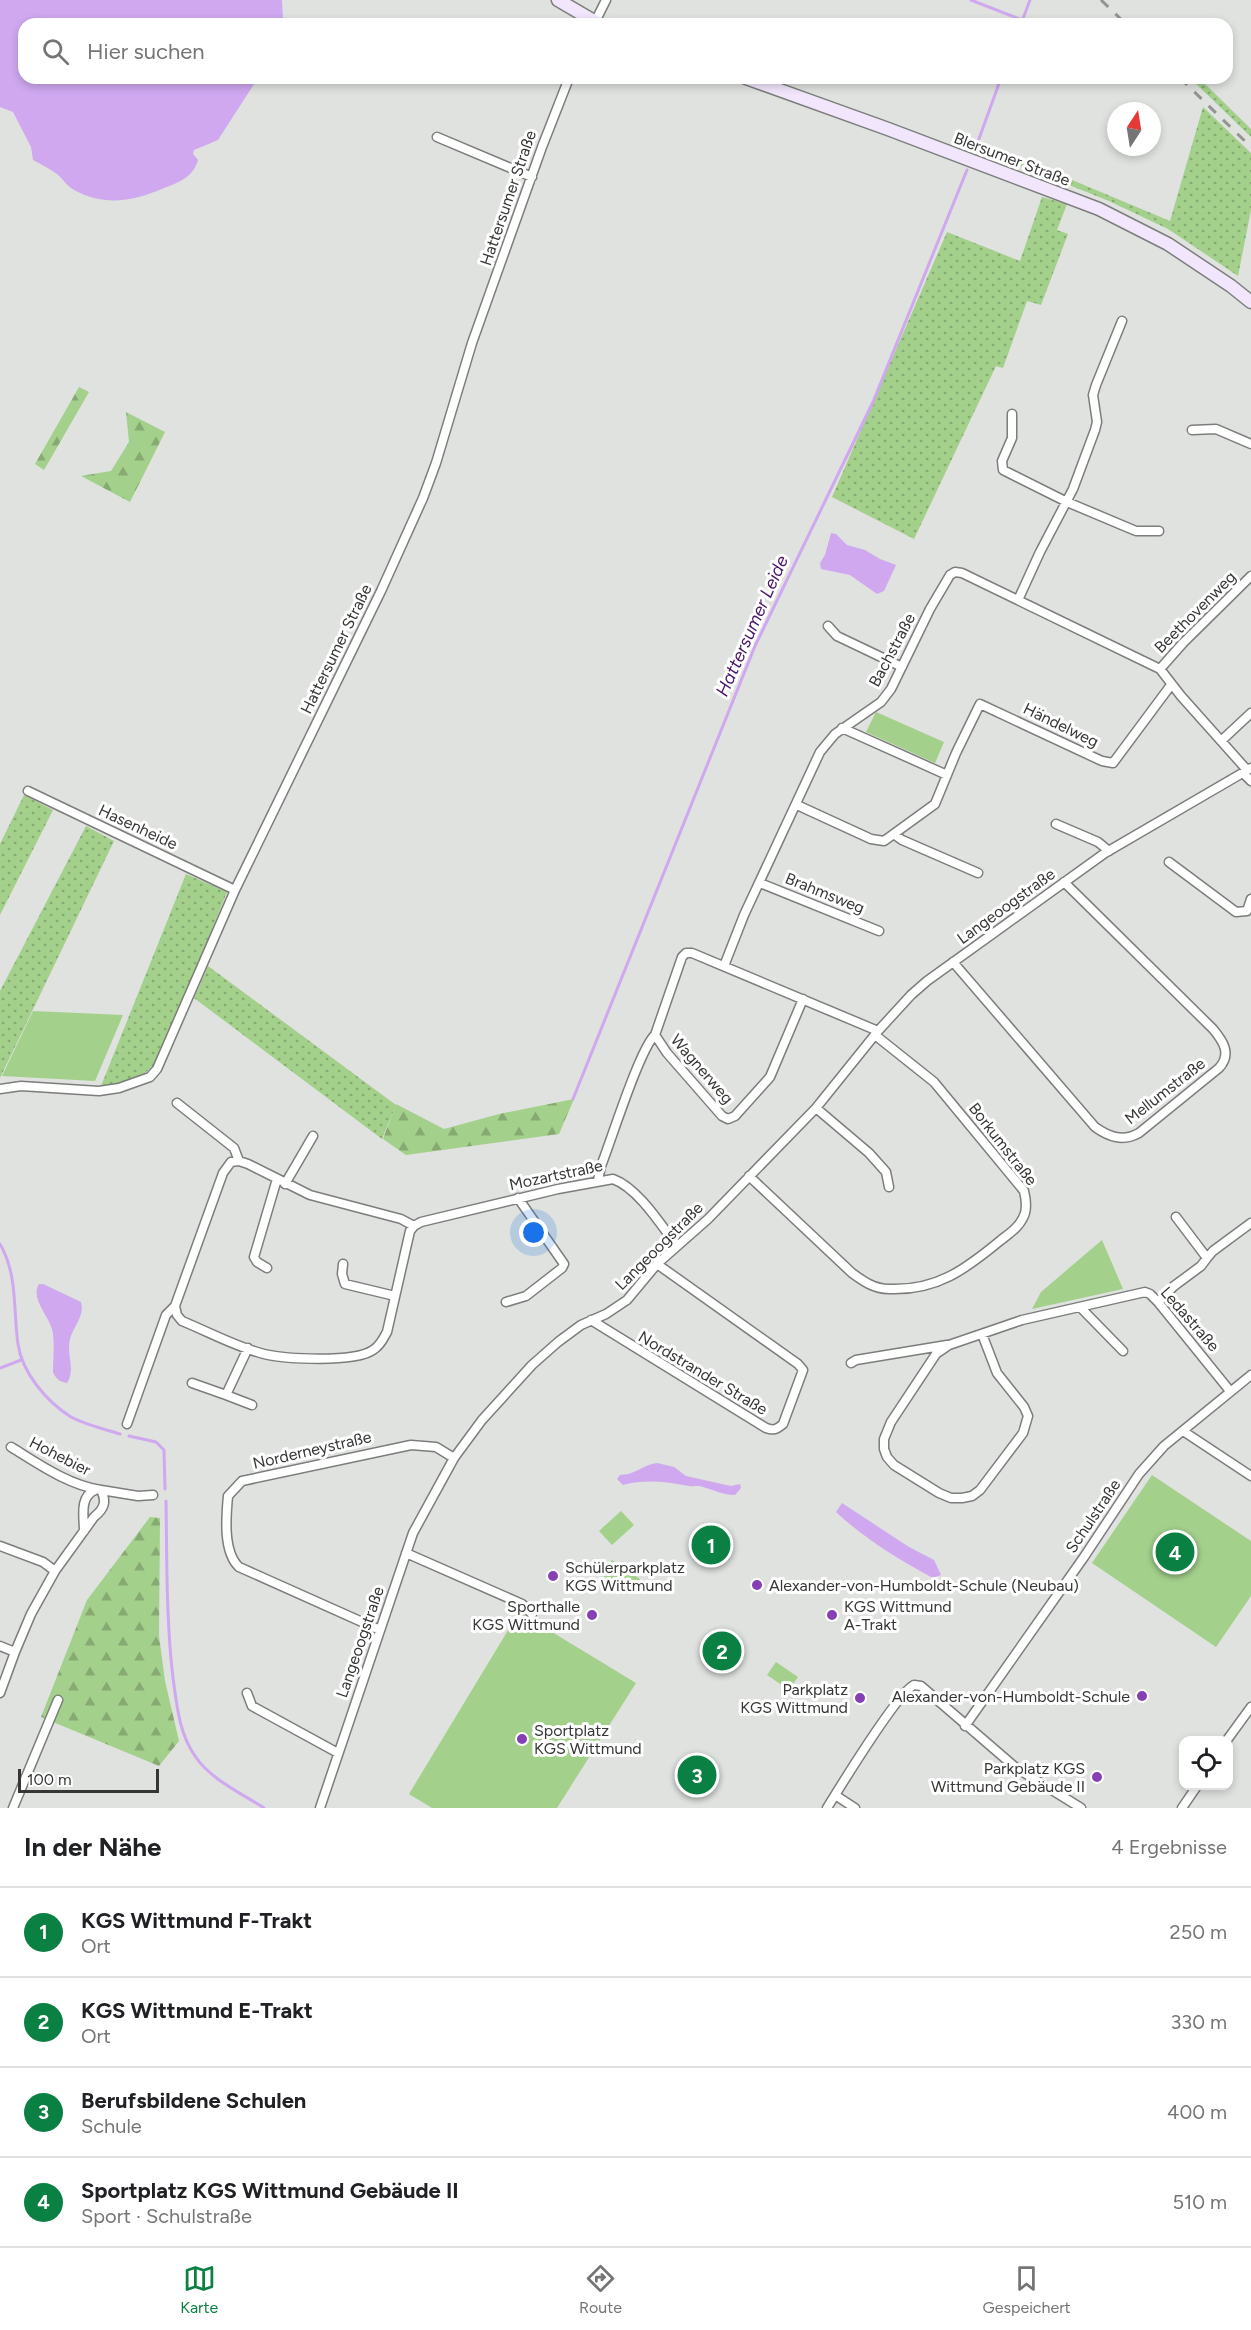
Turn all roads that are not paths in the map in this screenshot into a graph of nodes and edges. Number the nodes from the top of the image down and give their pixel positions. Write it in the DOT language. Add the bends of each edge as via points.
graph roads {
  1 [pos="558,0"];
  2 [pos="606,0"];
  3 [pos="588,18"];
  4 [pos="598,18"];
  5 [pos="567,84"];
  6 [pos="763,84"];
  7 [pos="437,137"];
  8 [pos="532,177"];
  9 [pos="1251,302"];
  10 [pos="1122,321"];
  11 [pos="1012,414"];
  12 [pos="1192,430"];
  13 [pos="1251,444"];
  14 [pos="1067,502"];
  15 [pos="1159,531"];
  16 [pos="1251,576"];
  17 [pos="1018,600"];
  18 [pos="828,626"];
  19 [pos="902,667"];
  20 [pos="1160,669"];
  21 [pos="1171,685"];
  22 [pos="1251,713"];
  23 [pos="842,728"];
  24 [pos="1221,741"];
  25 [pos="1247,771"];
  26 [pos="947,775"];
  27 [pos="1251,781"];
  28 [pos="28,791"];
  29 [pos="796,805"];
  30 [pos="1056,824"];
  31 [pos="894,835"];
  32 [pos="1109,851"];
  33 [pos="1169,862"];
  34 [pos="978,873"];
  35 [pos="1064,882"];
  36 [pos="760,883"];
  37 [pos="235,890"];
  38 [pos="1251,899"];
  39 [pos="879,931"];
  40 [pos="953,962"];
  41 [pos="724,966"];
  42 [pos="803,999"];
  43 [pos="876,1033"];
  44 [pos="655,1035"];
  45 [pos="0,1089"];
  46 [pos="177,1103"];
  47 [pos="816,1108"];
  48 [pos="313,1136"];
  49 [pos="238,1161"];
  50 [pos="748,1176"];
  51 [pos="598,1180"];
  52 [pos="281,1181"];
  53 [pos="889,1187"];
  54 [pos="518,1198"];
  55 [pos="1176,1217"];
  56 [pos="1251,1223"];
  57 [pos="414,1226"];
  58 [pos="677,1246"];
  59 [pos="1207,1258"];
  60 [pos="343,1264"];
  61 [pos="657,1264"];
  62 [pos="267,1268"];
  63 [pos="395,1296"];
  64 [pos="506,1302"];
  65 [pos="1158,1302"];
  66 [pos="175,1306"];
  67 [pos="1080,1308"];
  68 [pos="591,1320"];
  69 [pos="982,1334"];
  70 [pos="949,1345"];
  71 [pos="248,1348"];
  72 [pos="1123,1351"];
  73 [pos="851,1363"];
  74 [pos="1251,1375"];
  75 [pos="192,1383"];
  76 [pos="1241,1383"];
  77 [pos="1251,1388"];
  78 [pos="1230,1391"];
  79 [pos="226,1395"];
  80 [pos="252,1405"];
  81 [pos="127,1424"];
  82 [pos="1183,1431"];
  83 [pos="11,1447"];
  84 [pos="454,1458"];
  85 [pos="1251,1476"];
  86 [pos="98,1490"];
  87 [pos="153,1495"];
  88 [pos="84,1531"];
  89 [pos="0,1546"];
  90 [pos="406,1553"];
  91 [pos="55,1571"];
  92 [pos="532,1614"];
  93 [pos="380,1630"];
  94 [pos="0,1646"];
  95 [pos="15,1652"];
  96 [pos="0,1693"];
  97 [pos="247,1693"];
  98 [pos="58,1700"];
  99 [pos="1251,1707"];
  100 [pos="965,1726"];
  101 [pos="1230,1736"];
  102 [pos="338,1753"];
  103 [pos="1194,1790"];
  104 [pos="835,1795"];
  105 [pos="13,1808"];
  106 [pos="320,1808"];
  107 [pos="826,1808"];
  108 [pos="855,1808"];
  109 [pos="1081,1808"];
  110 [pos="1182,1808"];
  1 -- 3 [label="main road"];
  2 -- 4 [label="street"];
  5 -- 8 [label="street, Hattersumer Straße"];
  6 -- 9 [label="main road, Blersumer Straße" via="1100,209 1168,244"];
  7 -- 8 [label="street"];
  8 -- 37 [label="street, Hattersumer Straße" via="472,343 423,498"];
  10 -- 14 [label="street" via="1096,385 1095,430"];
  11 -- 14 [label="street" via="1012,438 1002,461 1003,470"];
  12 -- 13 [label="street" via="1216,429"];
  14 -- 15 [label="street" via="1136,531"];
  14 -- 17 [label="street"];
  16 -- 20 [label="street, Beethovenweg"];
  17 -- 19 [label="street, Bachstraße" via="955,572 930,609"];
  17 -- 20 [label="street, Bachstraße"];
  18 -- 19 [label="street" via="837,636"];
  19 -- 23 [label="street, Bachstraße" via="881,702"];
  20 -- 21 [label="street, Bachstraße"];
  21 -- 24 [label="street, Bachstraße"];
  21 -- 26 [label="street, Händelweg" via="1113,763 980,704"];
  22 -- 24 [label="street"];
  23 -- 26 [label="street"];
  23 -- 29 [label="street, Bachstraße" via="820,752"];
  24 -- 25 [label="street, Bachstraße"];
  25 -- 27 [label="street, Bachstraße"];
  25 -- 32 [label="street, Langeoogstraße"];
  26 -- 31 [label="street, Händelweg" via="935,804"];
  28 -- 37 [label="street, Hasenheide"];
  29 -- 31 [label="street" via="879,841"];
  29 -- 36 [label="street, Bachstraße"];
  30 -- 32 [label="street" via="1098,842"];
  31 -- 34 [label="street"];
  32 -- 35 [label="street, Langeoogstraße"];
  33 -- 38 [label="street" via="1236,912 1247,912"];
  35 -- 40 [label="street, Langeoogstraße"];
  35 -- 40 [label="street, Mellumstraße" via="1223,1041 1225,1059 1219,1068 1139,1133 1120,1138 1107,1136 1095,1127"];
  36 -- 39 [label="street, Brahmsweg"];
  36 -- 41 [label="street, Bachstraße"];
  37 -- 45 [label="street, Hattersumer Straße" via="163,1059 150,1077 99,1091 21,1086"];
  40 -- 43 [label="street, Langeoogstraße" via="911,994"];
  41 -- 42 [label="street"];
  41 -- 44 [label="street, Wagnerweg" via="686,953"];
  42 -- 43 [label="street"];
  42 -- 44 [label="street, Wagnerweg" via="770,1077 728,1119"];
  43 -- 47 [label="street, Langeoogstraße"];
  43 -- 50 [label="street, Borkumstraße" via="934,1082 1024,1191 1025,1215 1018,1226 956,1275 916,1287 888,1290 869,1285 852,1273"];
  44 -- 51 [label="street, Wagnerweg" via="638,1067"];
  46 -- 49 [label="street" via="234,1148"];
  47 -- 50 [label="street, Langeoogstraße"];
  47 -- 53 [label="street" via="869,1153 886,1172"];
  48 -- 52 [label="street"];
  49 -- 52 [label="street"];
  49 -- 66 [label="street" via="231,1162 223,1173"];
  50 -- 58 [label="street, Langeoogstraße"];
  51 -- 54 [label="street, Mozartstraße"];
  51 -- 58 [label="street, Mozartstraße" via="613,1179 628,1187"];
  52 -- 57 [label="street" via="310,1195"];
  52 -- 62 [label="street" via="254,1257"];
  54 -- 57 [label="street, Mozartstraße"];
  54 -- 64 [label="street" via="564,1264 526,1296"];
  55 -- 59 [label="street"];
  56 -- 59 [label="street"];
  57 -- 63 [label="street"];
  58 -- 61 [label="street, Langeoogstraße"];
  59 -- 65 [label="street"];
  60 -- 63 [label="street" via="345,1284"];
  61 -- 68 [label="street, Langeoogstraße" via="627,1300"];
  61 -- 68 [label="street, Nordstrander Straße" via="803,1370 778,1429 766,1428"];
  63 -- 71 [label="street" via="387,1332 380,1344 363,1354 295,1358"];
  65 -- 67 [label="street, Ledastraße" via="1145,1292"];
  65 -- 78 [label="street, Ledastraße"];
  66 -- 71 [label="street" via="182,1322"];
  66 -- 81 [label="street" via="166,1315"];
  67 -- 69 [label="street, Ledastraße" via="1022,1320"];
  67 -- 72 [label="street"];
  68 -- 84 [label="street, Langeoogstraße" via="572,1330 532,1365"];
  69 -- 70 [label="street, Ledastraße"];
  69 -- 70 [label="street, Ledastraße" via="997,1373 1024,1407 1027,1425 980,1490 962,1498 939,1493 894,1465 884,1449 891,1422 936,1354"];
  70 -- 73 [label="street, Ledastraße"];
  71 -- 79 [label="street"];
  74 -- 76 [label="street, Schulstraße"];
  75 -- 79 [label="street"];
  76 -- 77 [label="street"];
  76 -- 78 [label="street, Schulstraße"];
  78 -- 82 [label="street, Schulstraße"];
  79 -- 80 [label="street"];
  82 -- 85 [label="street"];
  82 -- 100 [label="street, Schulstraße" via="1139,1474"];
  83 -- 86 [label="street, Hohebier" via="61,1476"];
  84 -- 90 [label="street, Langeoogstraße"];
  84 -- 93 [label="street, Norderneystraße" via="436,1447 411,1444 242,1481 228,1496 232,1561"];
  86 -- 87 [label="street, Hohebier"];
  86 -- 88 [label="street, Hohebier" via="90,1492 84,1504"];
  86 -- 88 [label="street, Hohebier" via="105,1497 104,1507"];
  88 -- 91 [label="street, Hohebier"];
  89 -- 91 [label="street" via="43,1562"];
  90 -- 92 [label="street" via="522,1604"];
  90 -- 93 [label="street, Langeoogstraße"];
  91 -- 95 [label="street, Hohebier"];
  93 -- 102 [label="street, Langeoogstraße"];
  94 -- 95 [label="street"];
  95 -- 96 [label="street, Hohebier"];
  97 -- 102 [label="street" via="252,1706"];
  98 -- 105 [label="street"];
  99 -- 101 [label="street"];
  100 -- 104 [label="street" via="921,1686 909,1687"];
  100 -- 109 [label="street" via="1015,1767"];
  102 -- 106 [label="street, Langeoogstraße"];
  103 -- 110 [label="street"];
  104 -- 107 [label="street"];
  104 -- 108 [label="street"];
}
